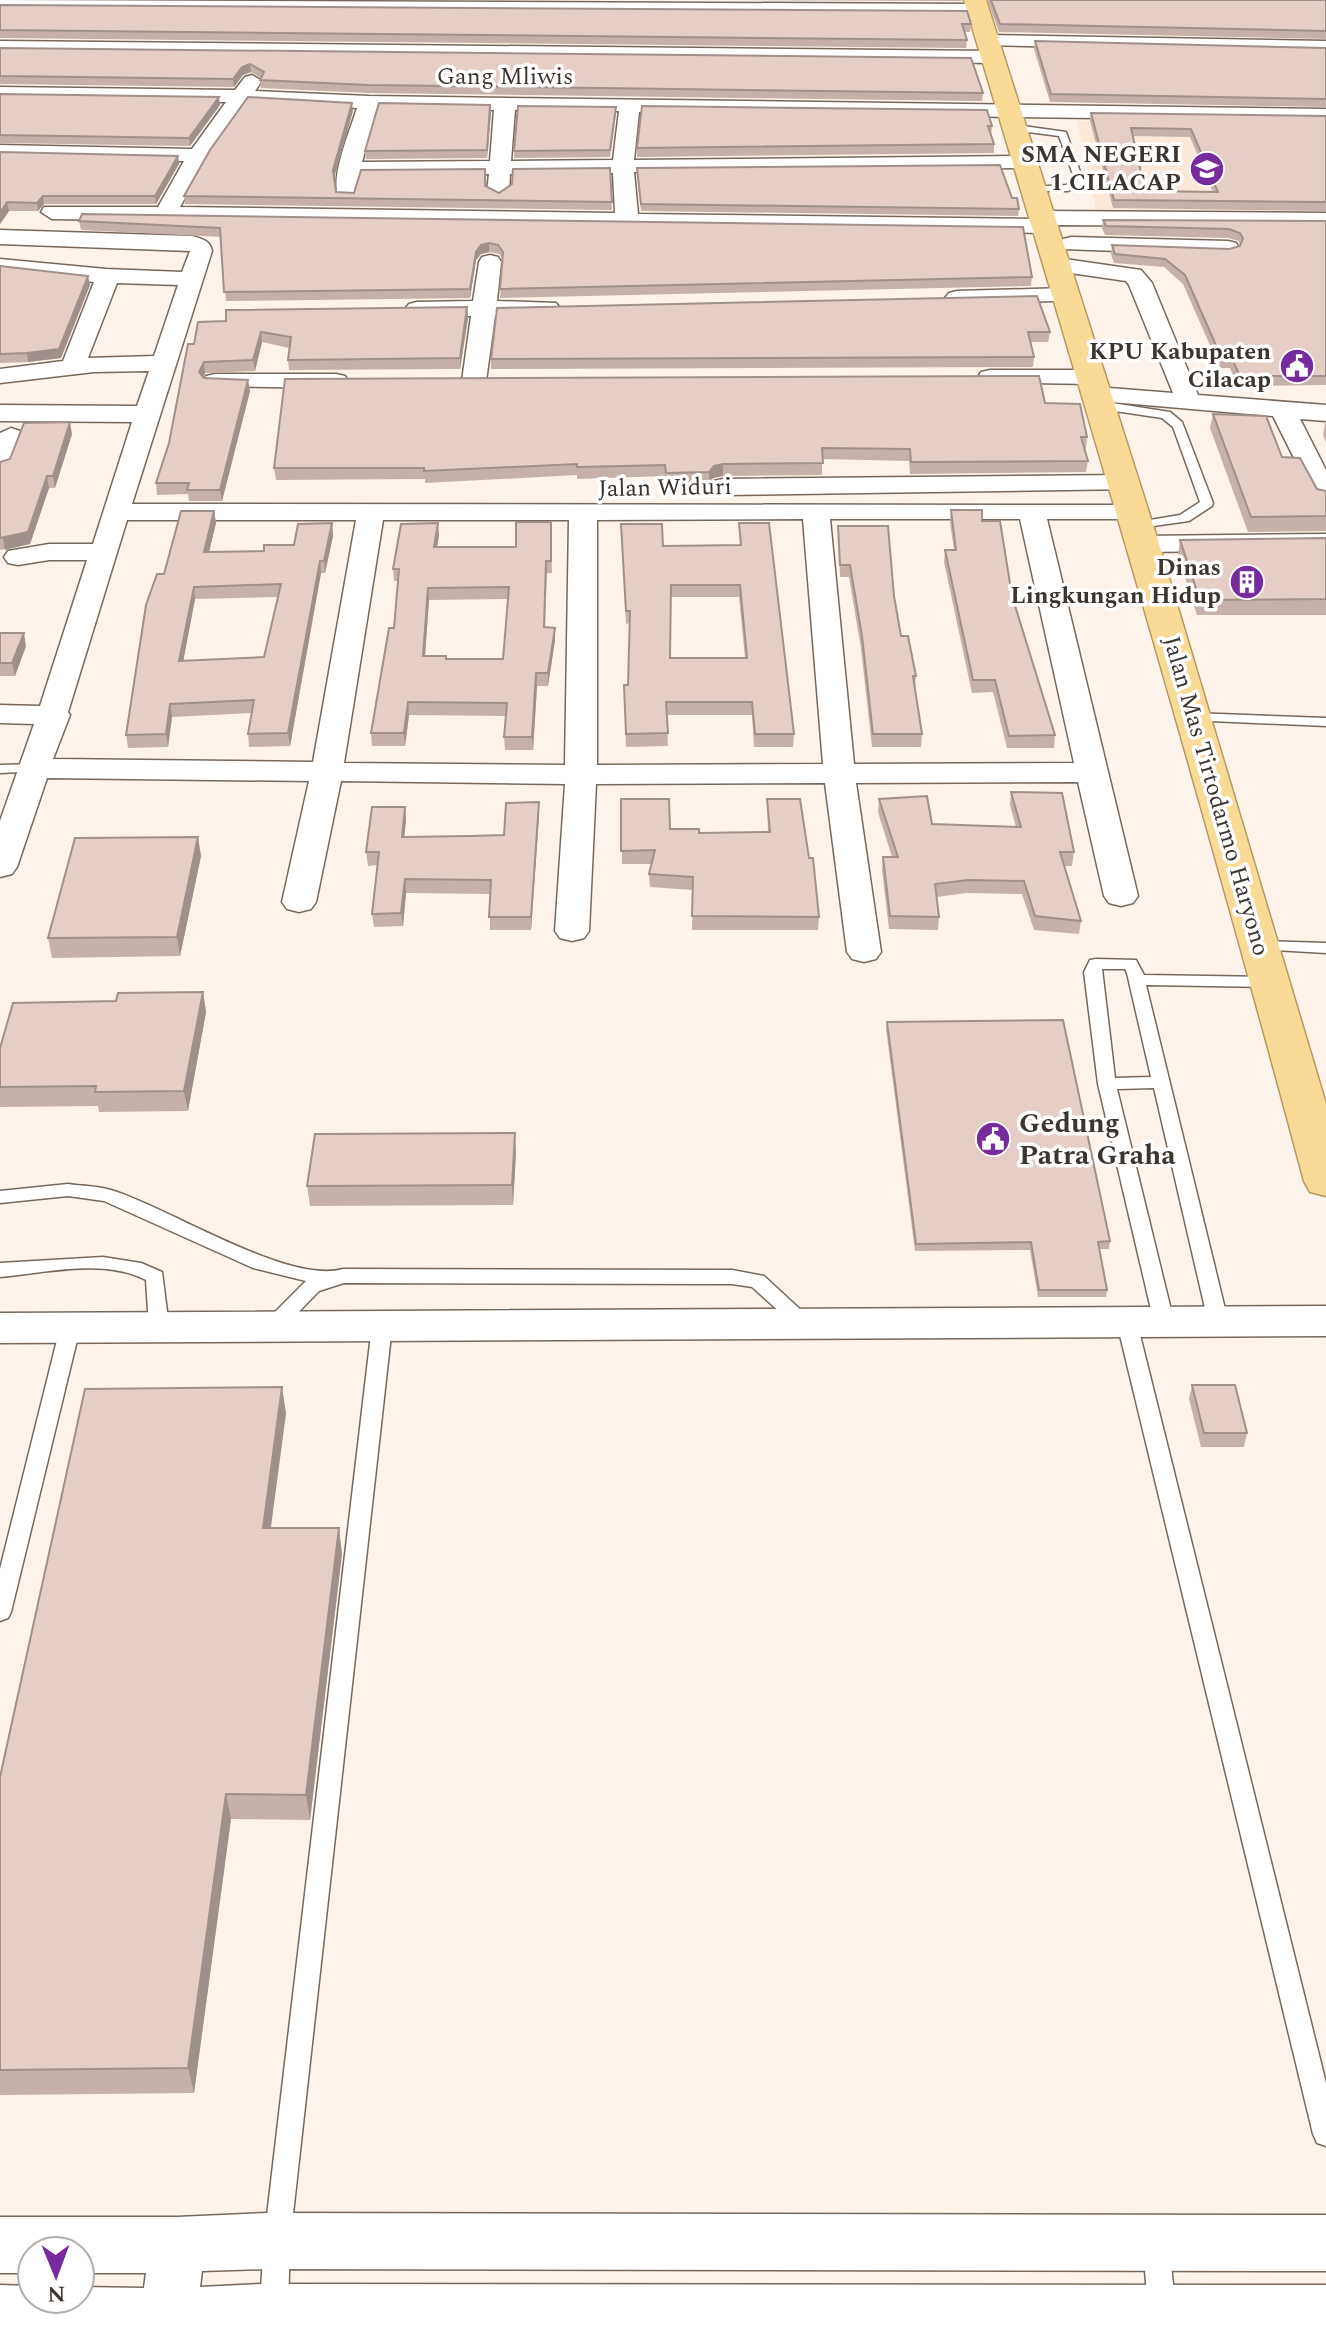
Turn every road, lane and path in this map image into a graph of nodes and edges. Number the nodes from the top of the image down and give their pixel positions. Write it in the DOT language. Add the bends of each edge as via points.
graph roads {
  1 [pos="325,3"];
  2 [pos="0,4"];
  3 [pos="976,5"];
  4 [pos="0,47"];
  5 [pos="1326,47"];
  6 [pos="991,49"];
  7 [pos="279,51"];
  8 [pos="0,93"];
  9 [pos="239,96"];
  10 [pos="369,102"];
  11 [pos="505,103"];
  12 [pos="630,104"];
  13 [pos="1326,115"];
  14 [pos="1013,119"];
  15 [pos="0,151"];
  16 [pos="198,155"];
  17 [pos="623,165"];
  18 [pos="499,166"];
  19 [pos="349,169"];
  20 [pos="52,212"];
  21 [pos="165,214"];
  22 [pos="345,216"];
  23 [pos="497,218"];
  24 [pos="627,220"];
  25 [pos="1326,220"];
  26 [pos="1047,228"];
  27 [pos="0,237"];
  28 [pos="1228,248"];
  29 [pos="490,262"];
  30 [pos="0,266"];
  31 [pos="106,276"];
  32 [pos="191,279"];
  33 [pos="936,299"];
  34 [pos="576,307"];
  35 [pos="483,309"];
  36 [pos="392,310"];
  37 [pos="165,363"];
  38 [pos="73,367"];
  39 [pos="0,376"];
  40 [pos="964,378"];
  41 [pos="506,380"];
  42 [pos="215,381"];
  43 [pos="367,381"];
  44 [pos="444,381"];
  45 [pos="474,381"];
  46 [pos="1096,392"];
  47 [pos="1189,403"];
  48 [pos="1283,410"];
  49 [pos="1326,413"];
  50 [pos="148,414"];
  51 [pos="6,425"];
  52 [pos="0,463"];
  53 [pos="205,493"];
  54 [pos="1326,496"];
  55 [pos="371,511"];
  56 [pos="116,512"];
  57 [pos="1032,512"];
  58 [pos="583,513"];
  59 [pos="816,513"];
  60 [pos="1134,516"];
  61 [pos="1326,542"];
  62 [pos="104,552"];
  63 [pos="6,562"];
  64 [pos="0,714"];
  65 [pos="55,715"];
  66 [pos="1193,717"];
  67 [pos="1326,722"];
  68 [pos="36,768"];
  69 [pos="0,769"];
  70 [pos="327,771"];
  71 [pos="1092,772"];
  72 [pos="839,773"];
  73 [pos="581,775"];
  74 [pos="0,866"];
  75 [pos="1121,896"];
  76 [pos="299,902"];
  77 [pos="572,931"];
  78 [pos="1261,946"];
  79 [pos="1326,948"];
  80 [pos="864,952"];
  81 [pos="1137,980"];
  82 [pos="1269,982"];
  83 [pos="1160,1082"];
  84 [pos="1107,1084"];
  85 [pos="1320,1137"];
  86 [pos="1326,1181"];
  87 [pos="0,1197"];
  88 [pos="0,1270"];
  89 [pos="324,1279"];
  90 [pos="1218,1321"];
  91 [pos="1326,1321"];
  92 [pos="1146,1322"];
  93 [pos="806,1324"];
  94 [pos="382,1326"];
  95 [pos="159,1327"];
  96 [pos="272,1327"];
  97 [pos="0,1328"];
  98 [pos="70,1328"];
  99 [pos="0,1612"];
  100 [pos="1326,2134"];
  101 [pos="277,2241"];
  102 [pos="1326,2243"];
  103 [pos="1156,2244"];
  104 [pos="0,2245"];
  105 [pos="177,2245"];
  106 [pos="274,2313"];
  107 [pos="0,2314"];
  108 [pos="1326,2314"];
  109 [pos="1162,2322"];
  110 [pos="168,2324"];
  1 -- 2 [label="street"];
  1 -- 3 [label="street"];
  1 -- 7 [label="street"];
  3 -- 6 [label="highway, Jalan Mas Tirtodarmo Haryono"];
  4 -- 7 [label="street"];
  5 -- 6 [label="street"];
  6 -- 7 [label="street"];
  6 -- 14 [label="highway, Jalan Mas Tirtodarmo Haryono"];
  7 -- 9 [label="street"];
  8 -- 9 [label="street, Gang Mliwis"];
  9 -- 10 [label="street, Gang Mliwis"];
  9 -- 16 [label="street"];
  10 -- 11 [label="street, Gang Mliwis"];
  10 -- 19 [label="street"];
  11 -- 12 [label="street, Gang Mliwis"];
  11 -- 18 [label="street"];
  12 -- 14 [label="street, Gang Mliwis"];
  12 -- 17 [label="street"];
  13 -- 14 [label="street, Gang Mliwis"];
  14 -- 26 [label="highway, Jalan Mas Tirtodarmo Haryono"];
  14 -- 26 [label="lane" via="1063,134 1080,181 1068,188"];
  15 -- 16 [label="street"];
  16 -- 21 [label="street"];
  17 -- 18 [label="street"];
  17 -- 24 [label="street"];
  17 -- 26 [label="street"];
  18 -- 19 [label="street"];
  18 -- 23 [label="street"];
  19 -- 22 [label="street"];
  20 -- 21 [label="street"];
  21 -- 22 [label="street"];
  22 -- 23 [label="street"];
  23 -- 24 [label="street"];
  24 -- 26 [label="street"];
  25 -- 26 [label="street"];
  26 -- 28 [label="street"];
  26 -- 33 [label="street"];
  26 -- 46 [label="highway, Jalan Mas Tirtodarmo Haryono"];
  26 -- 47 [label="street" via="1140,283"];
  27 -- 32 [label="street" via="192,243 201,251"];
  29 -- 35 [label="street"];
  30 -- 31 [label="street"];
  31 -- 32 [label="street"];
  31 -- 38 [label="street"];
  32 -- 37 [label="street"];
  34 -- 35 [label="street"];
  35 -- 36 [label="street"];
  35 -- 45 [label="street"];
  37 -- 38 [label="street"];
  37 -- 50 [label="street"];
  38 -- 39 [label="street"];
  40 -- 46 [label="street"];
  41 -- 45 [label="street"];
  42 -- 43 [label="street"];
  44 -- 45 [label="street"];
  46 -- 47 [label="street"];
  46 -- 60 [label="highway, Jalan Mas Tirtodarmo Haryono"];
  46 -- 60 [label="lane" via="1166,415 1178,425 1207,503 1199,513 1180,519"];
  47 -- 48 [label="street"];
  48 -- 49 [label="street"];
  48 -- 54 [label="street"];
  50 -- 51 [label="street"];
  50 -- 56 [label="street"];
  51 -- 52 [label="street"];
  53 -- 60 [label="street, Jalan Widuri"];
  55 -- 56 [label="street"];
  55 -- 58 [label="street"];
  55 -- 70 [label="street"];
  56 -- 62 [label="street"];
  57 -- 59 [label="street"];
  57 -- 60 [label="street"];
  57 -- 71 [label="street"];
  58 -- 59 [label="street"];
  58 -- 73 [label="street"];
  59 -- 72 [label="street"];
  60 -- 61 [label="street"];
  60 -- 66 [label="highway, Jalan Mas Tirtodarmo Haryono"];
  62 -- 63 [label="street" via="49,552"];
  62 -- 65 [label="street"];
  64 -- 65 [label="street"];
  65 -- 68 [label="street"];
  66 -- 67 [label="lane"];
  66 -- 78 [label="highway, Jalan Mas Tirtodarmo Haryono"];
  68 -- 69 [label="lane"];
  68 -- 70 [label="street"];
  68 -- 74 [label="street"];
  70 -- 73 [label="street"];
  70 -- 76 [label="street"];
  71 -- 72 [label="street"];
  71 -- 75 [label="street"];
  72 -- 73 [label="street"];
  72 -- 80 [label="street"];
  73 -- 77 [label="street"];
  78 -- 79 [label="lane"];
  78 -- 82 [label="highway, Jalan Mas Tirtodarmo Haryono"];
  81 -- 82 [label="lane"];
  81 -- 83 [label="lane"];
  81 -- 84 [label="lane" via="1130,964 1120,962 1096,964 1092,972"];
  82 -- 85 [label="highway, Jalan Mas Tirtodarmo Haryono"];
  83 -- 84 [label="lane"];
  83 -- 90 [label="lane"];
  84 -- 92 [label="lane"];
  85 -- 86 [label="highway, Jalan Mas Tirtodarmo Haryono"];
  87 -- 89 [label="lane" via="68,1190 107,1195 260,1263"];
  88 -- 95 [label="lane" via="112,1263 143,1267 155,1277"];
  89 -- 93 [label="lane" via="732,1277 757,1281"];
  89 -- 96 [label="lane"];
  90 -- 91 [label="street"];
  90 -- 92 [label="street"];
  92 -- 93 [label="street"];
  92 -- 100 [label="lane"];
  93 -- 94 [label="street"];
  94 -- 96 [label="street"];
  94 -- 101 [label="lane"];
  95 -- 96 [label="street"];
  95 -- 98 [label="street"];
  97 -- 98 [label="street"];
  98 -- 99 [label="lane"];
  101 -- 103 [label="street"];
  101 -- 105 [label="street"];
  101 -- 106 [label="lane"];
  102 -- 103 [label="street"];
  103 -- 109 [label="lane"];
  104 -- 105 [label="street"];
  105 -- 110 [label="street"];
  106 -- 109 [label="street"];
  106 -- 110 [label="street"];
  107 -- 110 [label="street"];
  108 -- 109 [label="street"];
}
